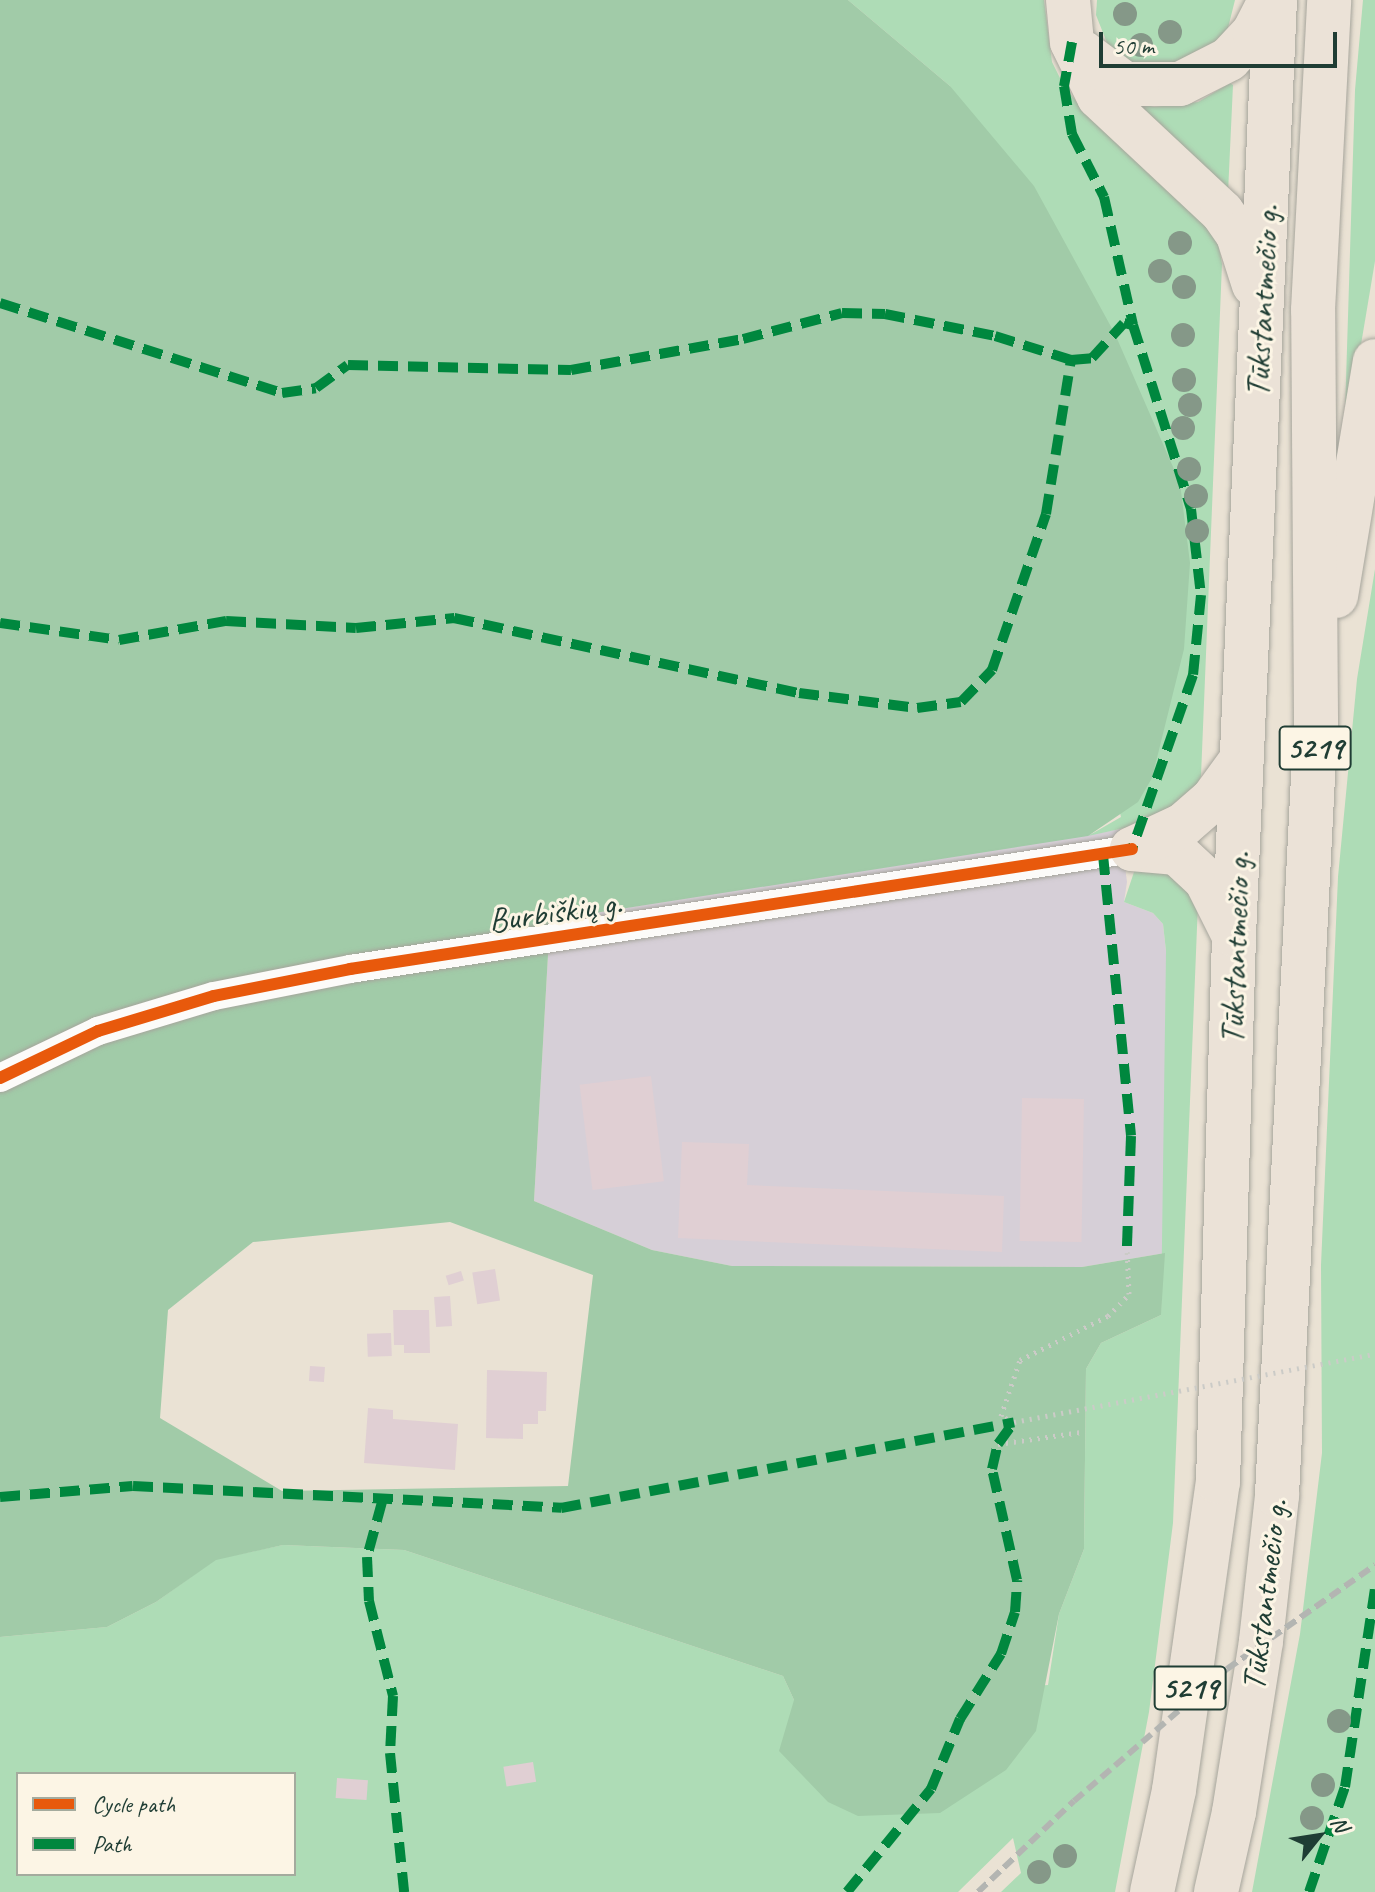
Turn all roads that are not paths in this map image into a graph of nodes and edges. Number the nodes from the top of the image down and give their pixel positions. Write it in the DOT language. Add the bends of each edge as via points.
graph roads {
  1 [pos="1272,0"];
  2 [pos="1329,0"];
  3 [pos="1070,21"];
  4 [pos="1261,319"];
  5 [pos="1375,361"];
  6 [pos="1316,717"];
  7 [pos="1242,759"];
  8 [pos="1132,849"];
  9 [pos="1234,935"];
  10 [pos="0,1078"];
  11 [pos="1152,1892"];
  12 [pos="1216,1892"];
  1 -- 3 [label="highway" via="1254,32 1229,59 1180,84 1151,88 1125,84"];
  1 -- 4 [label="highway, Tūkstantmečio g. / 5219"];
  2 -- 6 [label="highway, Tūkstantmečio g. / 5219" via="1313,310"];
  3 -- 4 [label="highway" via="1099,97 1230,223 1251,269"];
  4 -- 7 [label="highway, Tūkstantmečio g. / 5219"];
  5 -- 6 [label="highway"];
  6 -- 12 [label="highway, Tūkstantmečio g. / 5219" via="1277,1495 1261,1641"];
  7 -- 8 [label="highway" via="1213,799 1183,825"];
  7 -- 9 [label="highway, Tūkstantmečio g. / 5219"];
  8 -- 9 [label="highway" via="1177,853 1206,880"];
  8 -- 10 [label="street, Burbiškių g." via="350,969 214,996 98,1031"];
  9 -- 11 [label="highway, Tūkstantmečio g. / 5219" via="1218,1482 1174,1790"];
}
